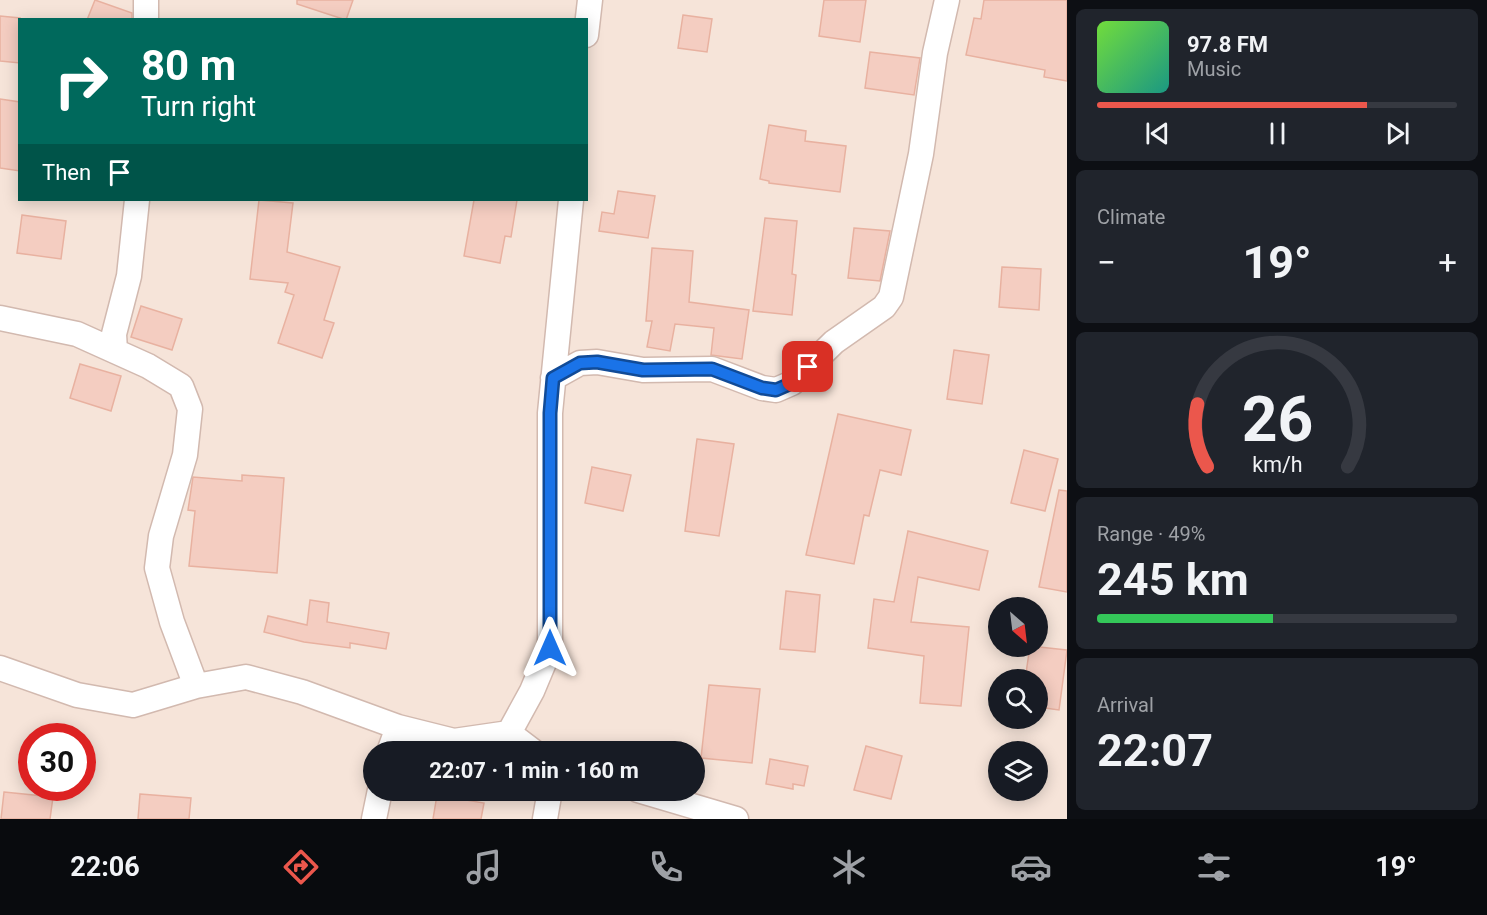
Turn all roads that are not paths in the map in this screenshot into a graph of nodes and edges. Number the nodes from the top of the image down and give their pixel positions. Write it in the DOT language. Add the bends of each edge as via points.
graph roads {
  1 [pos="146,0"];
  2 [pos="590,0"];
  3 [pos="947,0"];
  4 [pos="146,18"];
  5 [pos="588,18"];
  6 [pos="137,201"];
  7 [pos="571,201"];
  8 [pos="1,320"];
  9 [pos="115,351"];
  10 [pos="553,378"];
  11 [pos="0,668"];
  12 [pos="196,686"];
  13 [pos="398,727"];
  14 [pos="509,734"];
  15 [pos="393,741"];
  16 [pos="519,741"];
  17 [pos="378,801"];
  18 [pos="548,801"];
  19 [pos="675,801"];
  20 [pos="374,819"];
  21 [pos="545,819"];
  22 [pos="736,819"];
  1 -- 4 [label="street"];
  2 -- 5 [label="street"];
  3 -- 10 [label="street" via="935,53 921,154 891,297 884,307 834,342 792,383 776,390 712,369 643,370 597,362 580,363"];
  6 -- 9 [label="street" via="129,276 114,334"];
  7 -- 10 [label="street"];
  8 -- 9 [label="street" via="76,334"];
  9 -- 12 [label="street" via="181,386 190,409 185,455 161,536 157,568"];
  10 -- 14 [label="street" via="550,648"];
  11 -- 12 [label="street" via="77,695 133,705"];
  12 -- 13 [label="street" via="246,677 302,692"];
  13 -- 14 [label="street" via="454,741"];
  13 -- 15 [label="street"];
  14 -- 16 [label="street"];
  17 -- 20 [label="street"];
  18 -- 21 [label="street"];
  19 -- 22 [label="street"];
}
